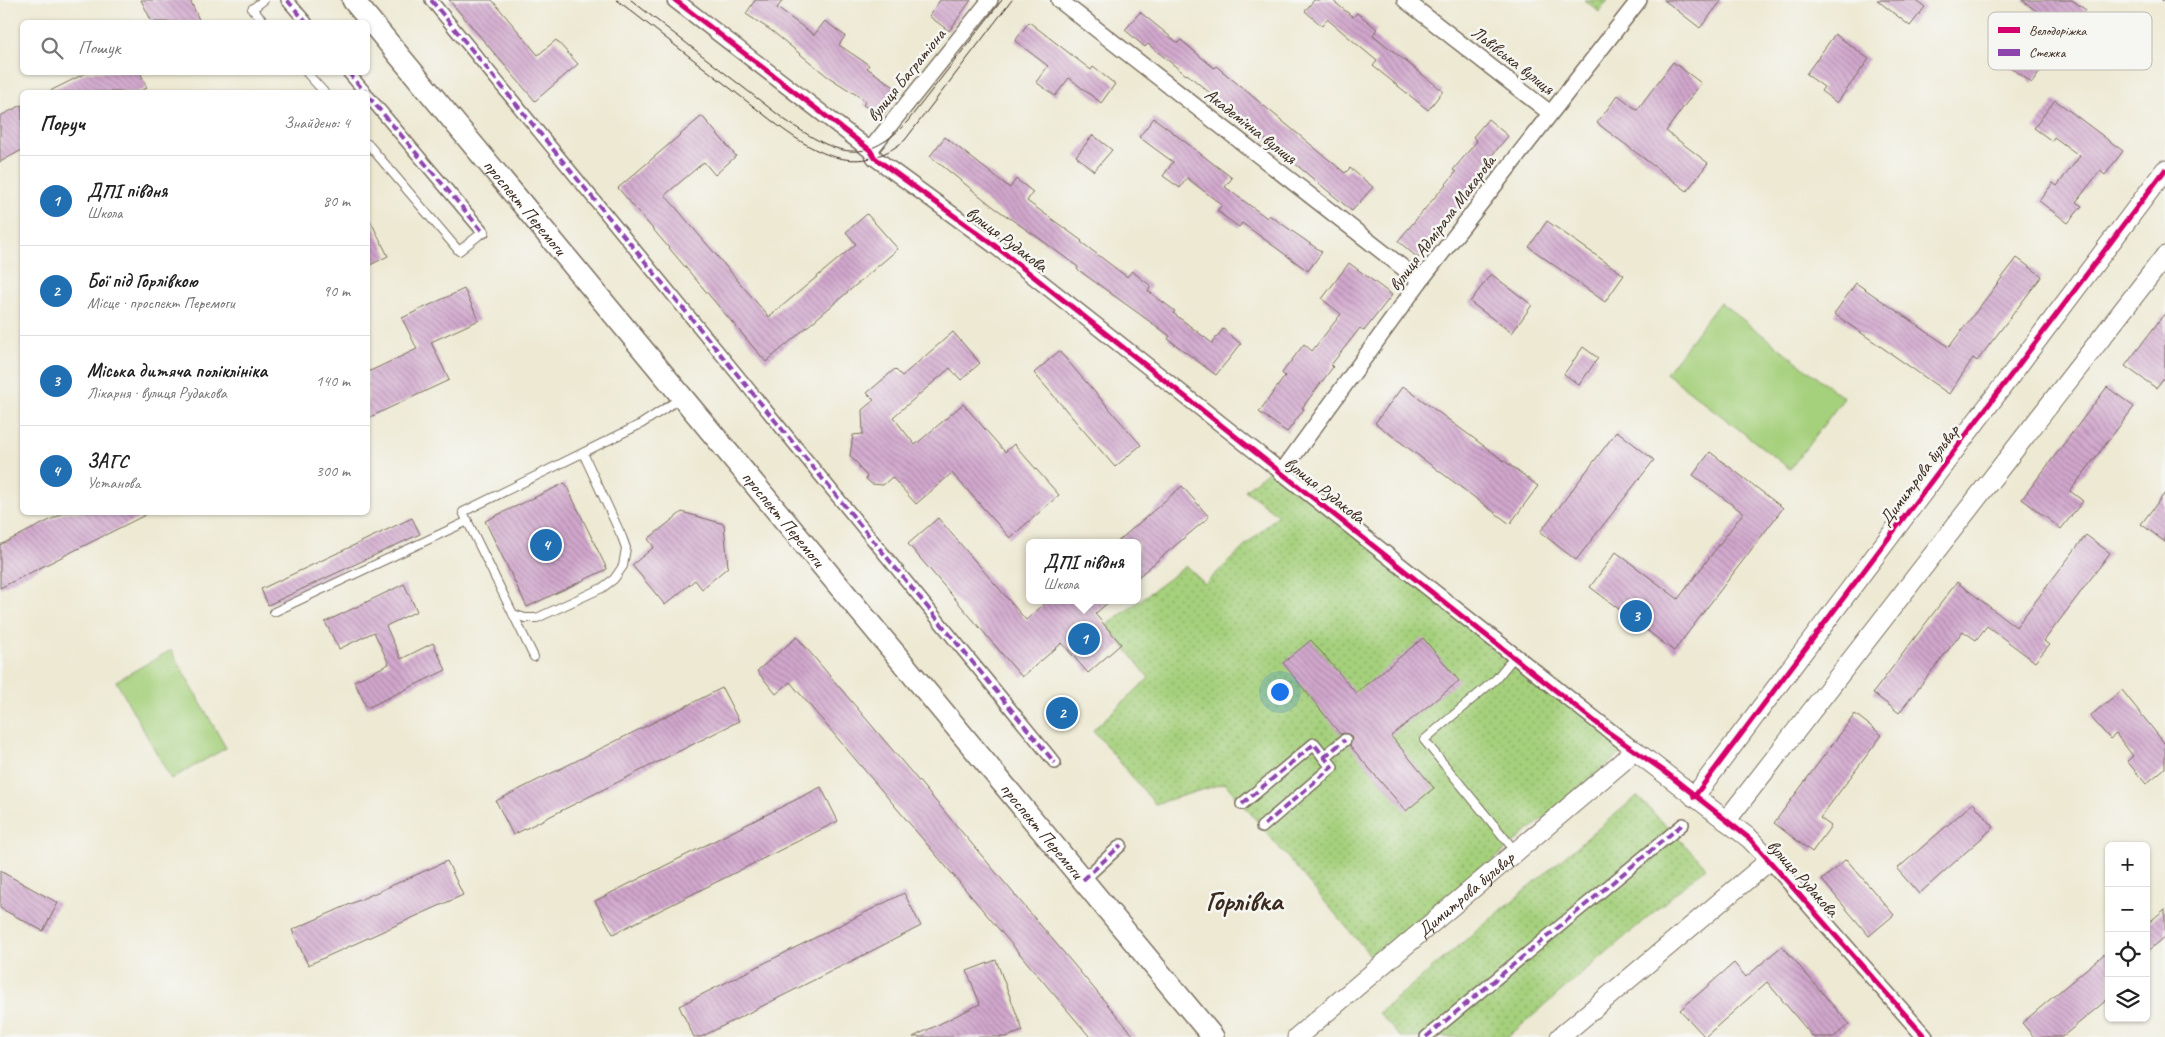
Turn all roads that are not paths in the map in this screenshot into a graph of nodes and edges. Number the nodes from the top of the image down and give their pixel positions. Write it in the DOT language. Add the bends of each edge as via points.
graph roads {
  1 [pos="264,0"];
  2 [pos="287,0"];
  3 [pos="354,0"];
  4 [pos="431,0"];
  5 [pos="675,0"];
  6 [pos="990,0"];
  7 [pos="1059,0"];
  8 [pos="1405,0"];
  9 [pos="1638,0"];
  10 [pos="262,20"];
  11 [pos="304,20"];
  12 [pos="309,75"];
  13 [pos="351,75"];
  14 [pos="322,90"];
  15 [pos="363,90"];
  16 [pos="370,98"];
  17 [pos="1550,113"];
  18 [pos="370,146"];
  19 [pos="870,150"];
  20 [pos="2165,170"];
  21 [pos="483,232"];
  22 [pos="2165,256"];
  23 [pos="1420,281"];
  24 [pos="682,397"];
  25 [pos="583,453"];
  26 [pos="1282,473"];
  27 [pos="468,522"];
  28 [pos="274,612"];
  29 [pos="513,614"];
  30 [pos="534,657"];
  31 [pos="1514,657"];
  32 [pos="1345,740"];
  33 [pos="1634,750"];
  34 [pos="1324,757"];
  35 [pos="1055,763"];
  36 [pos="1694,797"];
  37 [pos="1242,804"];
  38 [pos="1726,821"];
  39 [pos="1683,824"];
  40 [pos="1262,827"];
  41 [pos="1121,845"];
  42 [pos="1516,852"];
  43 [pos="1770,860"];
  44 [pos="1083,880"];
  45 [pos="1213,1037"];
  46 [pos="1297,1037"];
  47 [pos="1426,1037"];
  48 [pos="1560,1037"];
  49 [pos="1925,1037"];
  1 -- 10 [label="lane" via="252,9"];
  2 -- 11 [label="street"];
  3 -- 24 [label="main road, проспект Перемоги"];
  4 -- 35 [label="street"];
  5 -- 19 [label="street, вулиця Рудакова"];
  6 -- 19 [label="street, вулиця Багратіона"];
  7 -- 23 [label="street, Академічна вулиця"];
  8 -- 17 [label="street, Львівська вулиця"];
  9 -- 17 [label="street, вулиця Адмірала Макарова"];
  12 -- 14 [label="lane"];
  13 -- 15 [label="street"];
  16 -- 21 [label="street"];
  17 -- 23 [label="street, вулиця Адмірала Макарова"];
  18 -- 21 [label="lane" via="459,251"];
  19 -- 26 [label="street, вулиця Рудакова" via="875,158 994,245"];
  20 -- 36 [label="street, Димитрова бульвар"];
  22 -- 38 [label="street"];
  23 -- 26 [label="street, вулиця Адмірала Макарова"];
  24 -- 25 [label="lane" via="641,424"];
  24 -- 44 [label="main road, проспект Перемоги"];
  25 -- 27 [label="lane" via="463,512"];
  25 -- 29 [label="lane" via="626,548 623,566 602,588 537,618"];
  26 -- 31 [label="street, вулиця Рудакова"];
  27 -- 28 [label="lane"];
  27 -- 29 [label="lane"];
  29 -- 30 [label="lane"];
  31 -- 33 [label="street, вулиця Рудакова"];
  31 -- 42 [label="lane" via="1496,679 1424,740"];
  32 -- 34 [label="street"];
  33 -- 36 [label="street, вулиця Рудакова"];
  33 -- 42 [label="street, Димитрова бульвар"];
  34 -- 37 [label="street" via="1314,744"];
  34 -- 40 [label="street" via="1332,767"];
  36 -- 38 [label="street, вулиця Рудакова"];
  38 -- 43 [label="street, вулиця Рудакова"];
  39 -- 47 [label="street"];
  41 -- 44 [label="street"];
  42 -- 46 [label="street, Димитрова бульвар"];
  43 -- 48 [label="street"];
  43 -- 49 [label="street, вулиця Рудакова"];
  44 -- 45 [label="main road, проспект Перемоги"];
}
